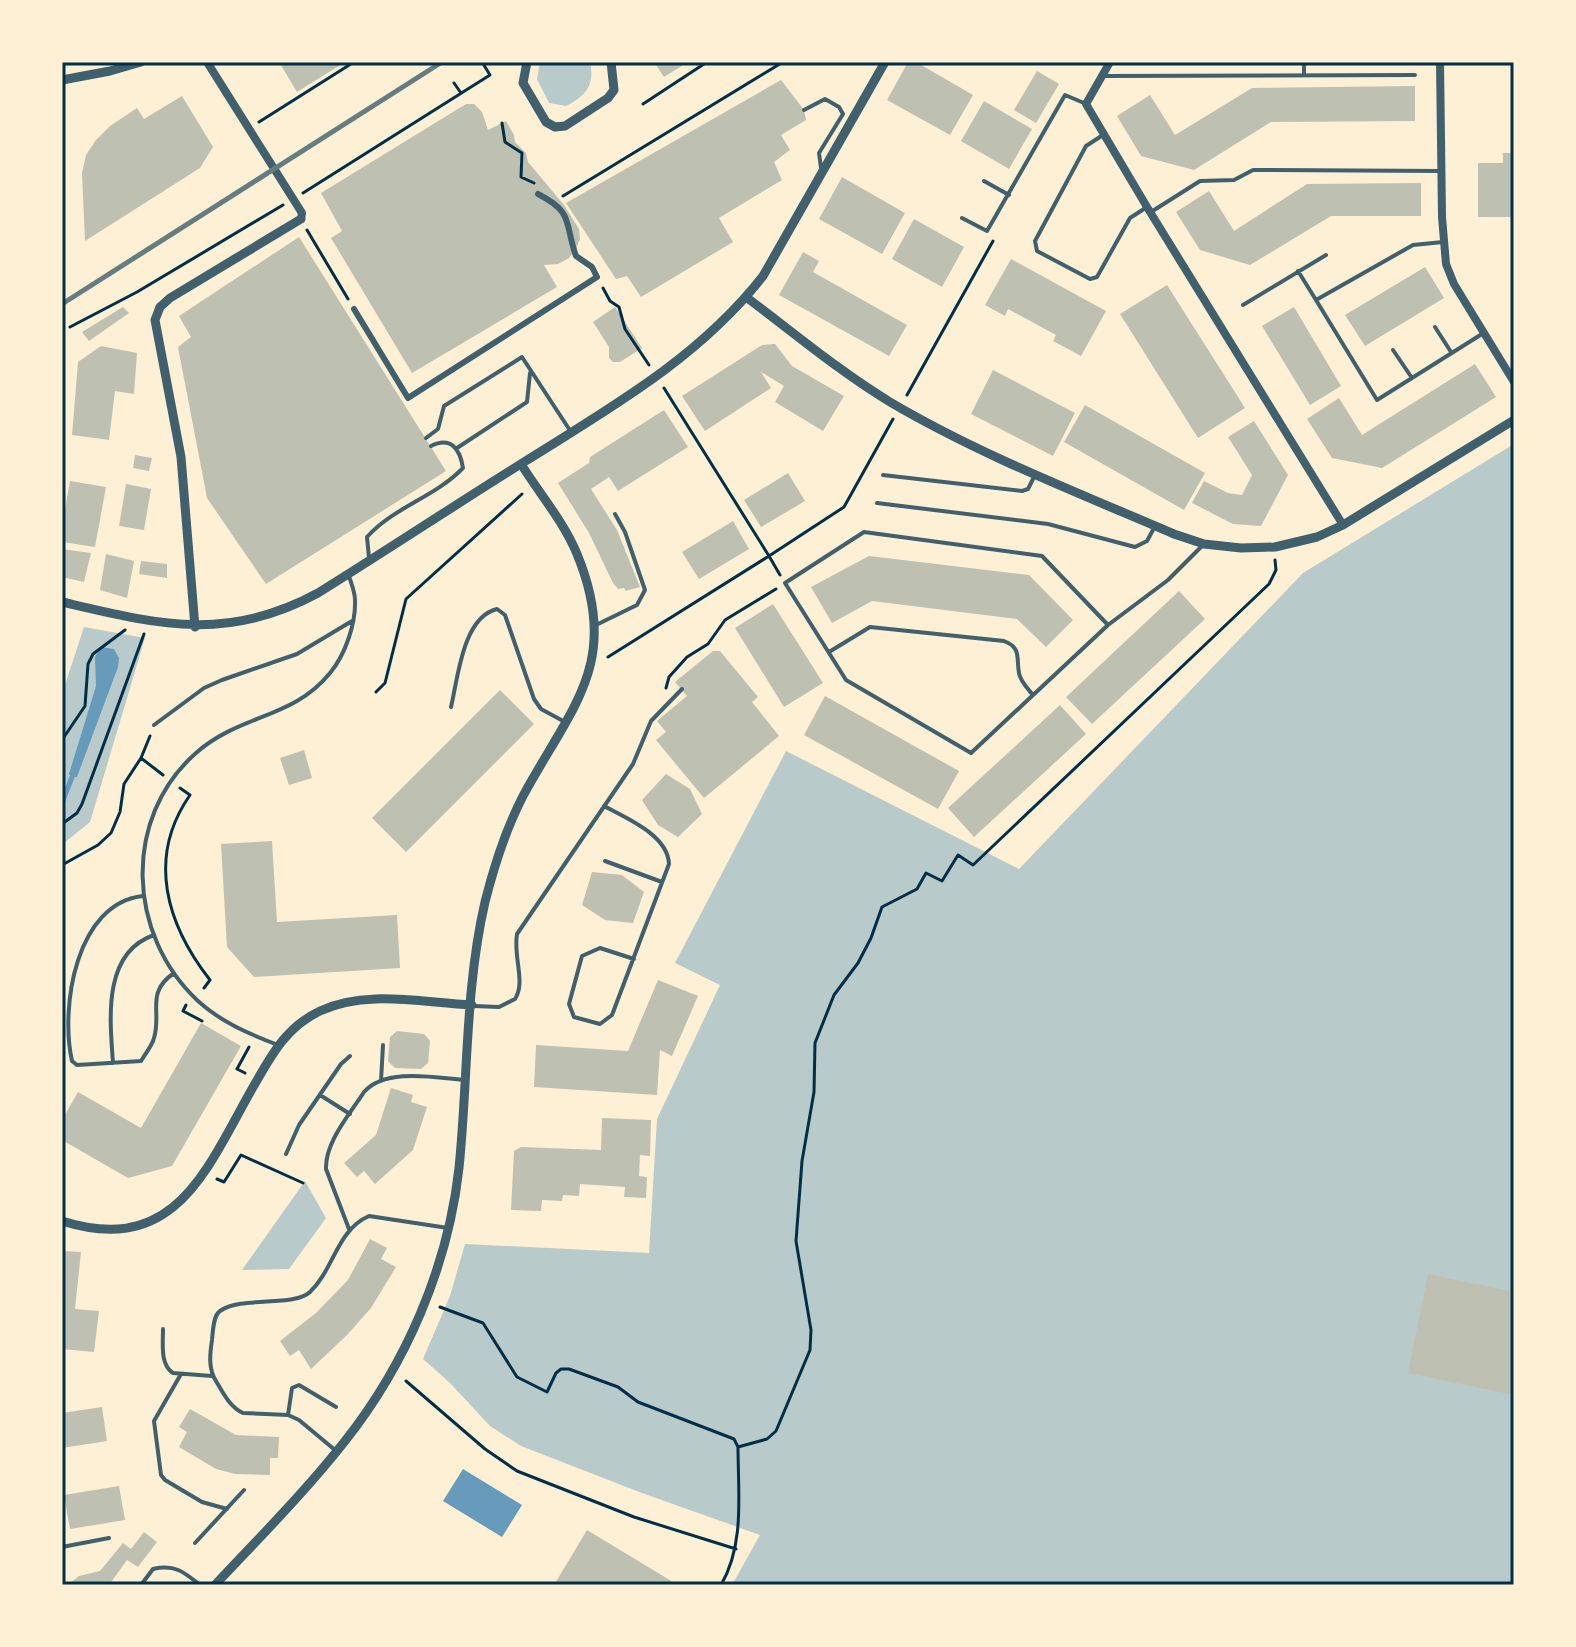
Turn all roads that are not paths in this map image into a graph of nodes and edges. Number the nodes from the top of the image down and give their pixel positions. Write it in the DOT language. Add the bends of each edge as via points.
graph roads {
  1 [pos="141,62"];
  2 [pos="207,62"];
  3 [pos="527,62"];
  4 [pos="611,62"];
  5 [pos="885,62"];
  6 [pos="1110,62"];
  7 [pos="1304,62"];
  8 [pos="1440,62"];
  9 [pos="1304,75"];
  10 [pos="1415,75"];
  11 [pos="1102,76"];
  12 [pos="62,80"];
  13 [pos="1086,104"];
  14 [pos="804,110"];
  15 [pos="1103,135"];
  16 [pos="1441,171"];
  17 [pos="822,174"];
  18 [pos="984,181"];
  19 [pos="538,194"];
  20 [pos="1009,195"];
  21 [pos="1148,210"];
  22 [pos="962,218"];
  23 [pos="301,219"];
  24 [pos="1443,242"];
  25 [pos="1326,255"];
  26 [pos="1298,271"];
  27 [pos="746,297"];
  28 [pos="1316,300"];
  29 [pos="1243,305"];
  30 [pos="354,309"];
  31 [pos="1435,327"];
  32 [pos="1484,333"];
  33 [pos="1393,350"];
  34 [pos="1452,352"];
  35 [pos="531,370"];
  36 [pos="1412,378"];
  37 [pos="1514,382"];
  38 [pos="1514,420"];
  39 [pos="572,432"];
  40 [pos="426,438"];
  41 [pos="431,446"];
  42 [pos="457,448"];
  43 [pos="521,464"];
  44 [pos="1036,474"];
  45 [pos="883,475"];
  46 [pos="877,503"];
  47 [pos="615,514"];
  48 [pos="1343,525"];
  49 [pos="1155,526"];
  50 [pos="1204,544"];
  51 [pos="369,560"];
  52 [pos="349,574"];
  53 [pos="62,602"];
  54 [pos="352,621"];
  55 [pos="1108,625"];
  56 [pos="594,626"];
  57 [pos="195,627"];
  58 [pos="829,652"];
  59 [pos="682,689"];
  60 [pos="1033,695"];
  61 [pos="451,707"];
  62 [pos="567,723"];
  63 [pos="154,725"];
  64 [pos="604,806"];
  65 [pos="605,861"];
  66 [pos="662,882"];
  67 [pos="143,896"];
  68 [pos="154,935"];
  69 [pos="634,959"];
  70 [pos="175,973"];
  71 [pos="472,1005"];
  72 [pos="278,1045"];
  73 [pos="383,1045"];
  74 [pos="350,1056"];
  75 [pos="113,1063"];
  76 [pos="466,1080"];
  77 [pos="381,1081"];
  78 [pos="320,1095"];
  79 [pos="350,1114"];
  80 [pos="286,1154"];
  81 [pos="62,1221"];
  82 [pos="349,1229"];
  83 [pos="448,1229"];
  84 [pos="163,1329"];
  85 [pos="181,1374"];
  86 [pos="212,1376"];
  87 [pos="336,1407"];
  88 [pos="288,1415"];
  89 [pos="337,1451"];
  90 [pos="244,1490"];
  91 [pos="227,1509"];
  92 [pos="109,1538"];
  93 [pos="195,1543"];
  94 [pos="62,1547"];
  95 [pos="141,1585"];
  96 [pos="200,1585"];
  97 [pos="215,1585"];
  1 -- 12 [label="street"];
  2 -- 23 [label="street"];
  3 -- 4 [label="street" via="523,83 546,122 555,127 608,98 614,90"];
  5 -- 17 [label="street"];
  6 -- 11 [label="street"];
  7 -- 9 [label="lane"];
  8 -- 16 [label="street"];
  9 -- 10 [label="lane"];
  9 -- 11 [label="lane"];
  11 -- 13 [label="street"];
  13 -- 15 [label="street"];
  13 -- 20 [label="lane" via="1065,95"];
  14 -- 17 [label="lane" via="825,99 843,114 819,153"];
  15 -- 21 [label="street"];
  15 -- 21 [label="lane" via="1086,146 1035,241 1037,251 1090,279 1097,277 1130,218"];
  16 -- 21 [label="lane" via="1253,170 1234,180 1200,181"];
  16 -- 24 [label="street"];
  17 -- 27 [label="street"];
  18 -- 20 [label="lane"];
  19 -- 30 [label="street" via="560,206 576,256 597,277 408,398"];
  20 -- 22 [label="lane" via="987,231"];
  21 -- 48 [label="street"];
  23 -- 57 [label="street" via="170,298 155,320 181,457"];
  24 -- 28 [label="lane" via="1413,245"];
  24 -- 32 [label="street" via="1449,274"];
  25 -- 26 [label="lane"];
  26 -- 28 [label="lane"];
  26 -- 29 [label="lane"];
  27 -- 39 [label="street" via="686,356"];
  27 -- 44 [label="street" via="881,396"];
  28 -- 36 [label="lane" via="1377,400"];
  31 -- 34 [label="lane"];
  32 -- 34 [label="lane"];
  32 -- 37 [label="street"];
  33 -- 36 [label="lane"];
  34 -- 36 [label="lane"];
  35 -- 39 [label="lane"];
  35 -- 40 [label="lane" via="522,357 451,400 438,429"];
  35 -- 42 [label="lane" via="527,402"];
  38 -- 48 [label="street"];
  39 -- 43 [label="street"];
  41 -- 42 [label="lane" via="443,441"];
  42 -- 51 [label="lane" via="463,468 380,523 367,537"];
  43 -- 51 [label="street"];
  43 -- 56 [label="street" via="575,549"];
  44 -- 45 [label="lane" via="1022,491"];
  44 -- 49 [label="street"];
  46 -- 49 [label="lane" via="1048,524 1135,547 1147,541"];
  47 -- 56 [label="lane" via="645,590 637,605"];
  48 -- 50 [label="street" via="1275,547"];
  49 -- 50 [label="street"];
  50 -- 55 [label="lane" via="1168,580"];
  51 -- 52 [label="street"];
  52 -- 54 [label="lane" via="355,599"];
  52 -- 57 [label="street" via="271,614"];
  53 -- 57 [label="street"];
  54 -- 63 [label="lane" via="297,654 204,688"];
  54 -- 67 [label="lane" via="342,656 306,698 228,729 166,785 144,844"];
  55 -- 58 [label="lane" via="1042,556 864,532 785,583"];
  55 -- 60 [label="lane"];
  56 -- 62 [label="street" via="586,685"];
  58 -- 60 [label="lane" via="870,627 1004,641 1017,651 1018,672"];
  58 -- 60 [label="lane" via="855,687 971,753"];
  59 -- 64 [label="lane" via="651,721 633,764"];
  61 -- 62 [label="lane" via="469,632 497,609 505,615 534,699"];
  62 -- 71 [label="street" via="522,798 495,865 480,929"];
  64 -- 66 [label="lane" via="665,848 669,864"];
  64 -- 71 [label="lane" via="517,934 521,983 515,999 499,1007"];
  65 -- 66 [label="lane"];
  66 -- 69 [label="lane"];
  67 -- 68 [label="lane"];
  67 -- 75 [label="lane" via="123,899 100,921 84,945 70,987 72,1061"];
  68 -- 70 [label="lane"];
  68 -- 75 [label="lane" via="133,947 114,983"];
  69 -- 69 [label="lane" via="607,1020 600,1024 574,1017 569,1004 582,956 600,948"];
  70 -- 72 [label="lane" via="221,1019"];
  70 -- 75 [label="lane" via="160,985 154,1037 141,1061"];
  71 -- 72 [label="street" via="351,1001 318,1012"];
  71 -- 76 [label="street"];
  72 -- 81 [label="street" via="197,1183 175,1207 150,1223 123,1230"];
  73 -- 77 [label="lane"];
  74 -- 78 [label="lane"];
  76 -- 77 [label="lane"];
  76 -- 83 [label="street"];
  77 -- 79 [label="lane" via="369,1086"];
  78 -- 79 [label="lane"];
  78 -- 80 [label="lane"];
  79 -- 82 [label="lane" via="326,1161"];
  82 -- 83 [label="lane" via="377,1215"];
  82 -- 86 [label="lane" via="304,1296 220,1311 212,1338"];
  83 -- 89 [label="street" via="412,1333 381,1391"];
  84 -- 85 [label="lane" via="165,1367"];
  85 -- 86 [label="lane"];
  85 -- 91 [label="lane" via="154,1421 161,1475 202,1502"];
  86 -- 88 [label="lane" via="237,1410"];
  87 -- 88 [label="lane" via="299,1385 292,1388"];
  88 -- 89 [label="lane"];
  89 -- 97 [label="street"];
  90 -- 91 [label="lane"];
  91 -- 93 [label="lane"];
  92 -- 94 [label="lane"];
  95 -- 96 [label="lane" via="153,1569 170,1566"];
}
